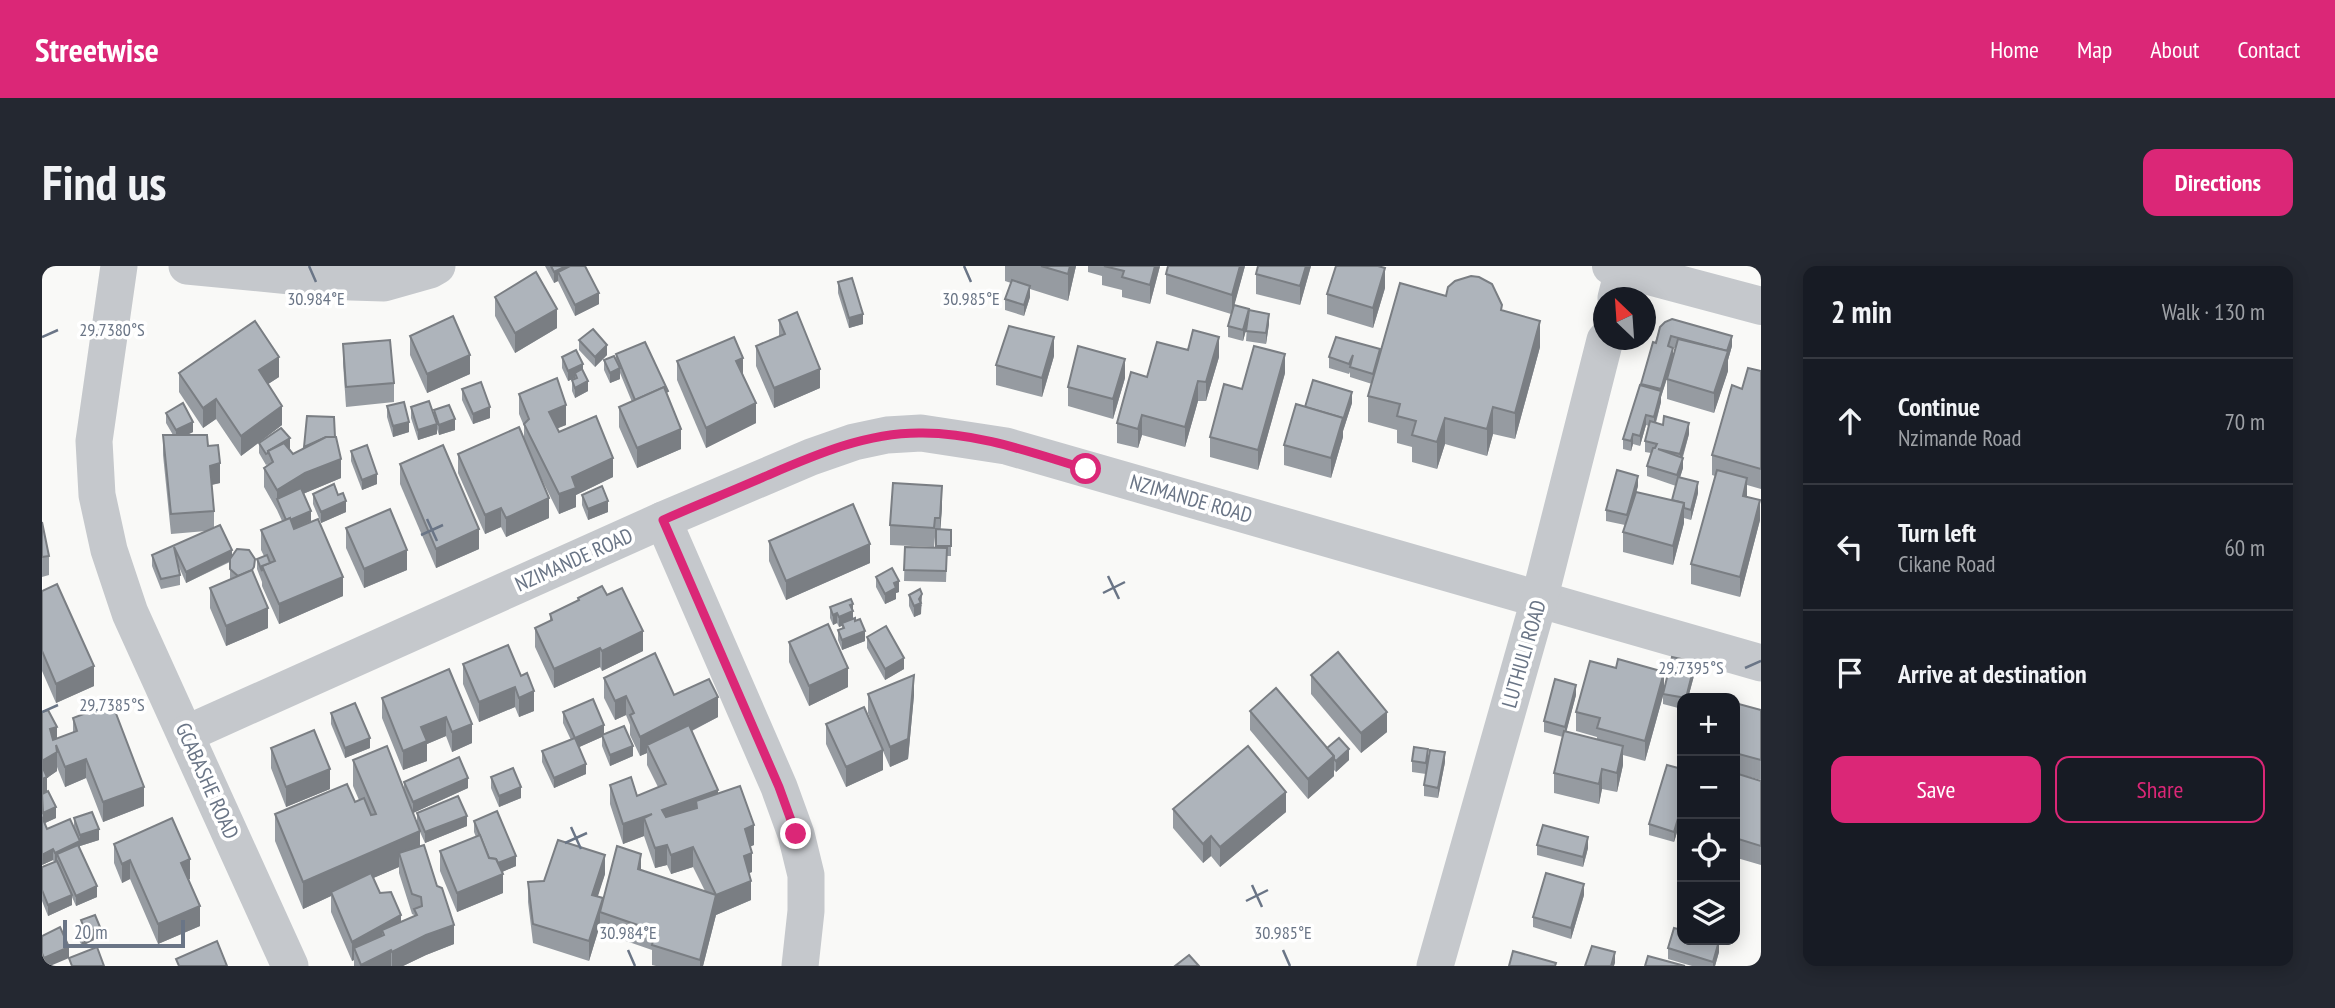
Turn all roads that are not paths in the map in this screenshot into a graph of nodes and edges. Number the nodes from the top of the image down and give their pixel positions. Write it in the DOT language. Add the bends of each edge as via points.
graph roads {
  1 [pos="119,266"];
  2 [pos="187,266"];
  3 [pos="437,266"];
  4 [pos="1619,275"];
  5 [pos="1761,306"];
  6 [pos="1602,350"];
  7 [pos="663,520"];
  8 [pos="1539,600"];
  9 [pos="1761,663"];
  10 [pos="186,734"];
  11 [pos="290,966"];
  12 [pos="800,966"];
  13 [pos="1435,966"];
  1 -- 10 [label="street, GCABASHE ROAD" via="94,441 97,495 130,613"];
  2 -- 3 [label="street" via="384,283"];
  4 -- 5 [label="street"];
  6 -- 8 [label="street, LUTHULI ROAD"];
  7 -- 8 [label="street, NZIMANDE ROAD" via="854,442 921,433 1006,446"];
  7 -- 10 [label="street, NZIMANDE ROAD"];
  7 -- 12 [label="street" via="796,834 806,875"];
  8 -- 9 [label="street, NZIMANDE ROAD"];
  8 -- 13 [label="street, LUTHULI ROAD"];
  10 -- 11 [label="street, GCABASHE ROAD"];
}
